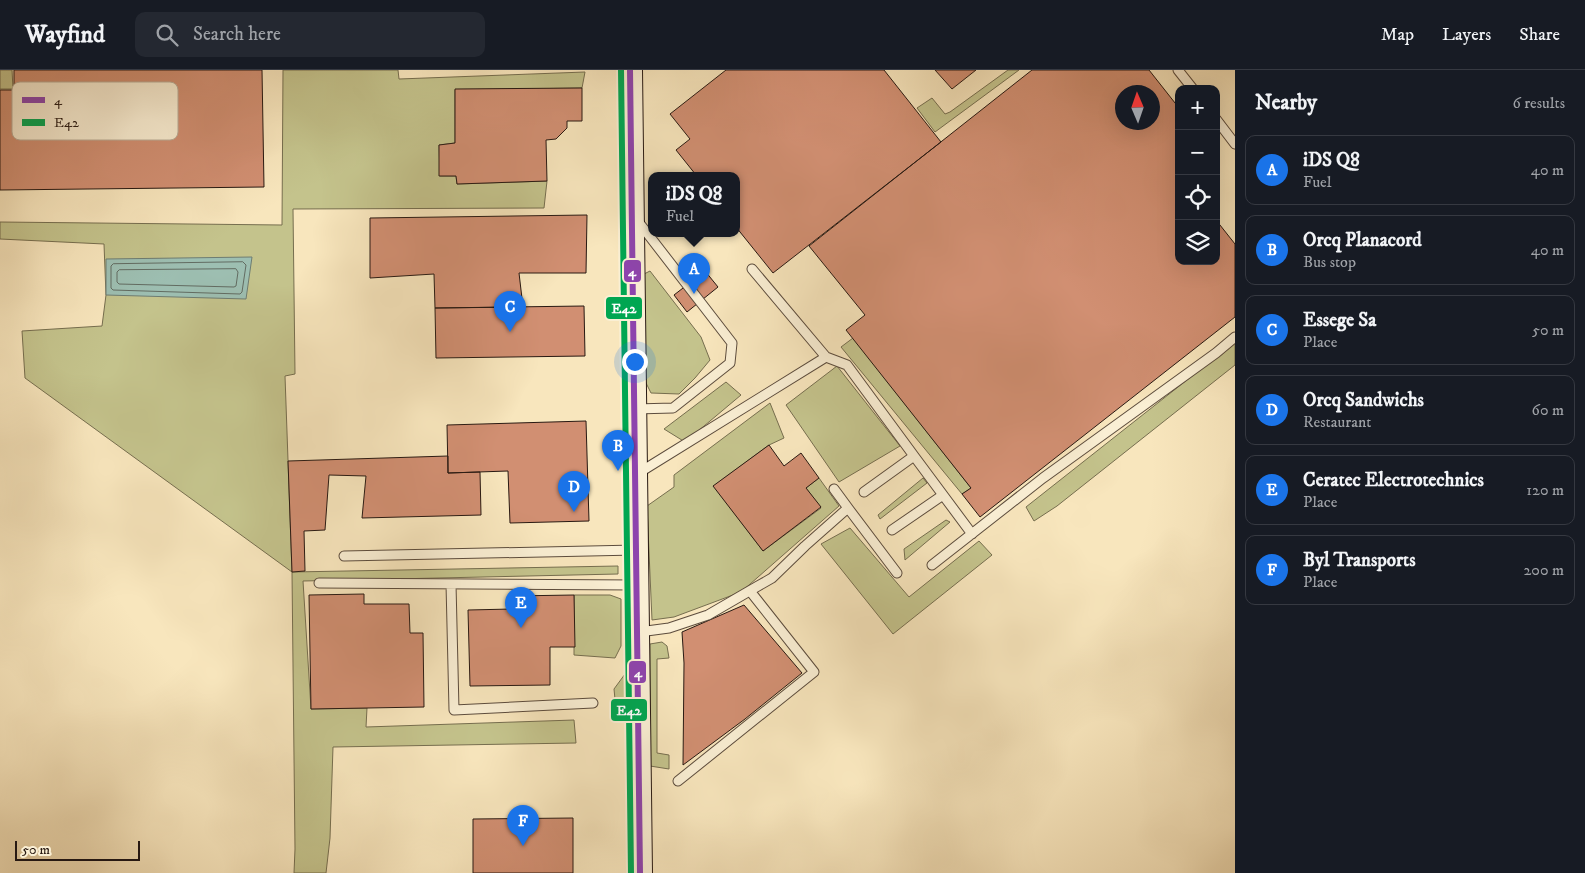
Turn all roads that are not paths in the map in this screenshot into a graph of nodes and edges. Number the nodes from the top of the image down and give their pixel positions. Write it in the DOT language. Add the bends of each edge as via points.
graph roads {
  1 [pos="630,70"];
  2 [pos="1178,70"];
  3 [pos="1190,85"];
  4 [pos="1220,124"];
  5 [pos="1235,144"];
  6 [pos="632,213"];
  7 [pos="648,234"];
  8 [pos="650,237"];
  9 [pos="752,269"];
  10 [pos="1235,336"];
  11 [pos="826,357"];
  12 [pos="634,409"];
  13 [pos="914,456"];
  14 [pos="635,475"];
  15 [pos="834,489"];
  16 [pos="864,492"];
  17 [pos="943,495"];
  18 [pos="848,508"];
  19 [pos="892,530"];
  20 [pos="972,534"];
  21 [pos="636,550"];
  22 [pos="344,556"];
  23 [pos="932,565"];
  24 [pos="898,573"];
  25 [pos="319,584"];
  26 [pos="451,584"];
  27 [pos="636,585"];
  28 [pos="750,591"];
  29 [pos="637,632"];
  30 [pos="593,703"];
  31 [pos="678,781"];
  32 [pos="640,873"];
  1 -- 6 [label="main road"];
  2 -- 3 [label="lane"];
  4 -- 5 [label="lane"];
  6 -- 7 [label="lane"];
  6 -- 12 [label="main road"];
  8 -- 12 [label="lane" via="732,344 730,363 673,408"];
  9 -- 11 [label="lane"];
  10 -- 20 [label="lane"];
  11 -- 13 [label="lane" via="846,365"];
  11 -- 14 [label="lane"];
  12 -- 14 [label="main road"];
  13 -- 16 [label="lane"];
  13 -- 17 [label="lane"];
  14 -- 21 [label="main road"];
  15 -- 18 [label="lane"];
  17 -- 19 [label="lane"];
  17 -- 20 [label="lane"];
  18 -- 24 [label="lane"];
  18 -- 28 [label="lane" via="772,578"];
  20 -- 23 [label="lane"];
  21 -- 22 [label="lane"];
  21 -- 27 [label="main road"];
  25 -- 26 [label="lane"];
  26 -- 27 [label="lane"];
  26 -- 30 [label="lane" via="454,710"];
  27 -- 29 [label="main road"];
  28 -- 29 [label="lane" via="708,614 669,628"];
  28 -- 31 [label="lane" via="814,672"];
  29 -- 32 [label="main road"];
}
